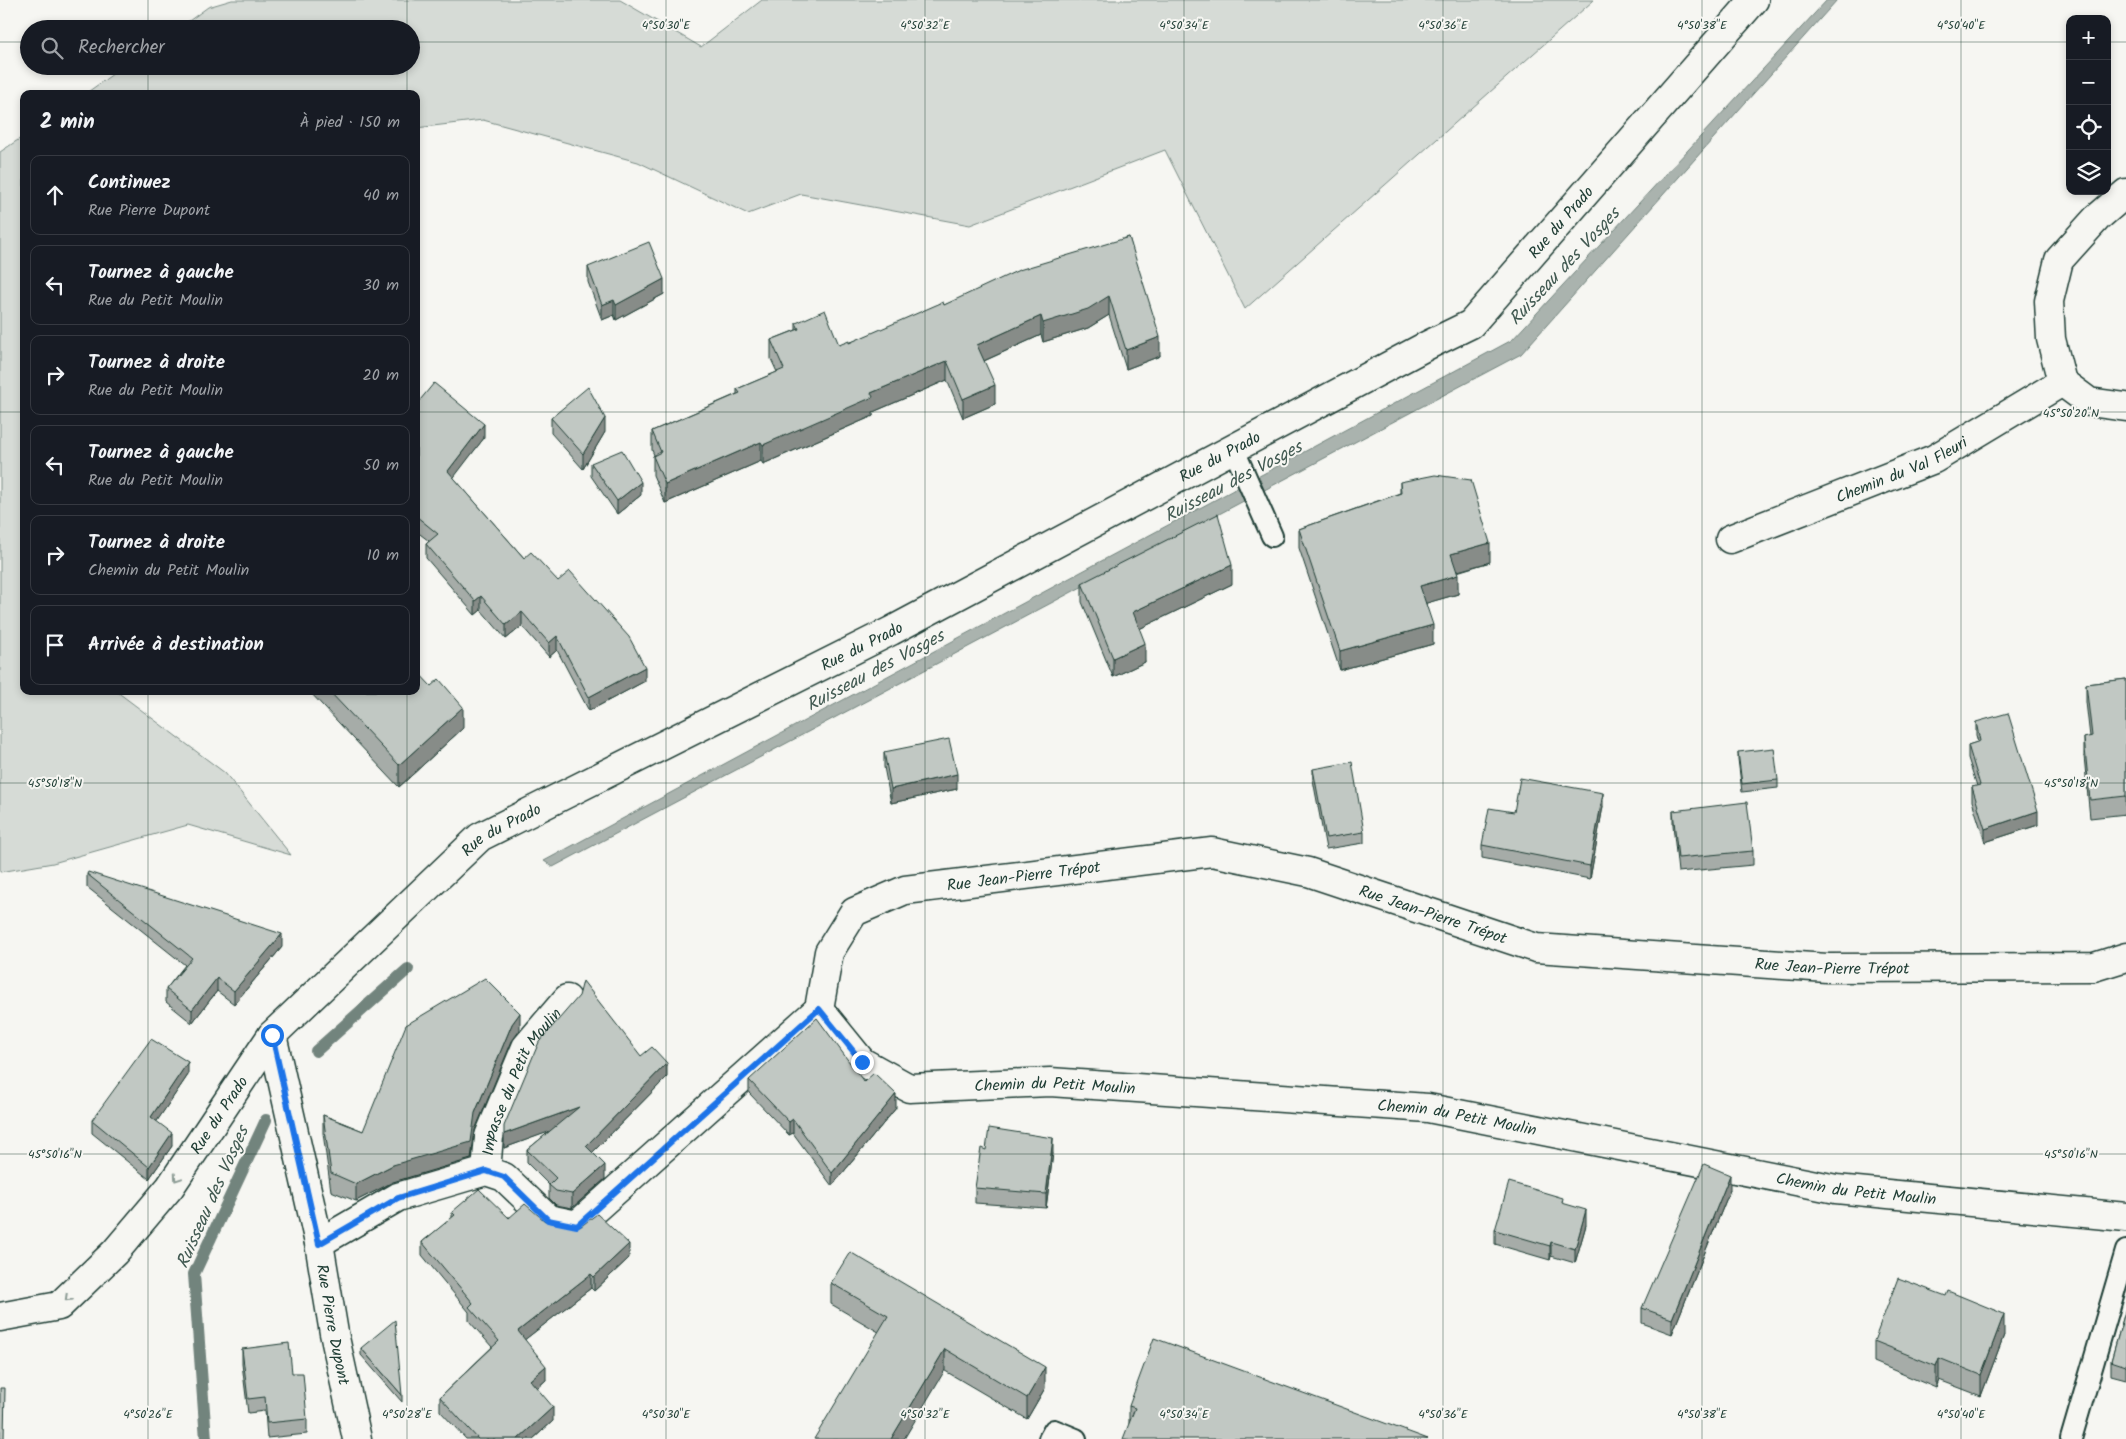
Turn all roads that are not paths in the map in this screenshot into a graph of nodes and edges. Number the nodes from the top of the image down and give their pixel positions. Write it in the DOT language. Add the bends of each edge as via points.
graph roads {
  1 [pos="1754,0"];
  2 [pos="2126,193"];
  3 [pos="2062,382"];
  4 [pos="2126,407"];
  5 [pos="1234,450"];
  6 [pos="1272,536"];
  7 [pos="1730,539"];
  8 [pos="2126,957"];
  9 [pos="566,999"];
  10 [pos="819,1009"];
  11 [pos="272,1035"];
  12 [pos="486,1171"];
  13 [pos="2124,1218"];
  14 [pos="319,1244"];
  15 [pos="2126,1252"];
  16 [pos="0,1317"];
  17 [pos="357,1439"];
  18 [pos="1049,1439"];
  19 [pos="1076,1439"];
  20 [pos="2071,1439"];
  1 -- 5 [label="street, Rue du Prado" via="1471,324"];
  2 -- 3 [label="street" via="2097,218 2060,260 2049,301 2051,339"];
  3 -- 4 [label="street" via="2089,402"];
  3 -- 7 [label="street, Chemin du Val Fleuri" via="1934,459"];
  5 -- 6 [label="lane"];
  5 -- 11 [label="street, Rue du Prado" via="891,631 480,837"];
  8 -- 10 [label="street, Rue Jean-Pierre Trépot" via="2094,967 1827,968 1536,948 1308,872 1212,852 905,890 854,912 829,952"];
  9 -- 12 [label="street, Impasse du Petit Moulin" via="526,1047 489,1136"];
  10 -- 12 [label="street" via="577,1226 548,1220 504,1177"];
  10 -- 13 [label="street, Chemin du Petit Moulin" via="862,1062 909,1088 1050,1082 1428,1108 1836,1190"];
  11 -- 14 [label="street, Rue Pierre Dupont"];
  11 -- 16 [label="street, Rue du Prado, one-way" via="170,1187 115,1252 59,1306"];
  12 -- 14 [label="street" via="398,1198"];
  14 -- 17 [label="street, Rue Pierre Dupont"];
  15 -- 20 [label="lane"];
  18 -- 19 [label="lane" via="1054,1430"];
}
